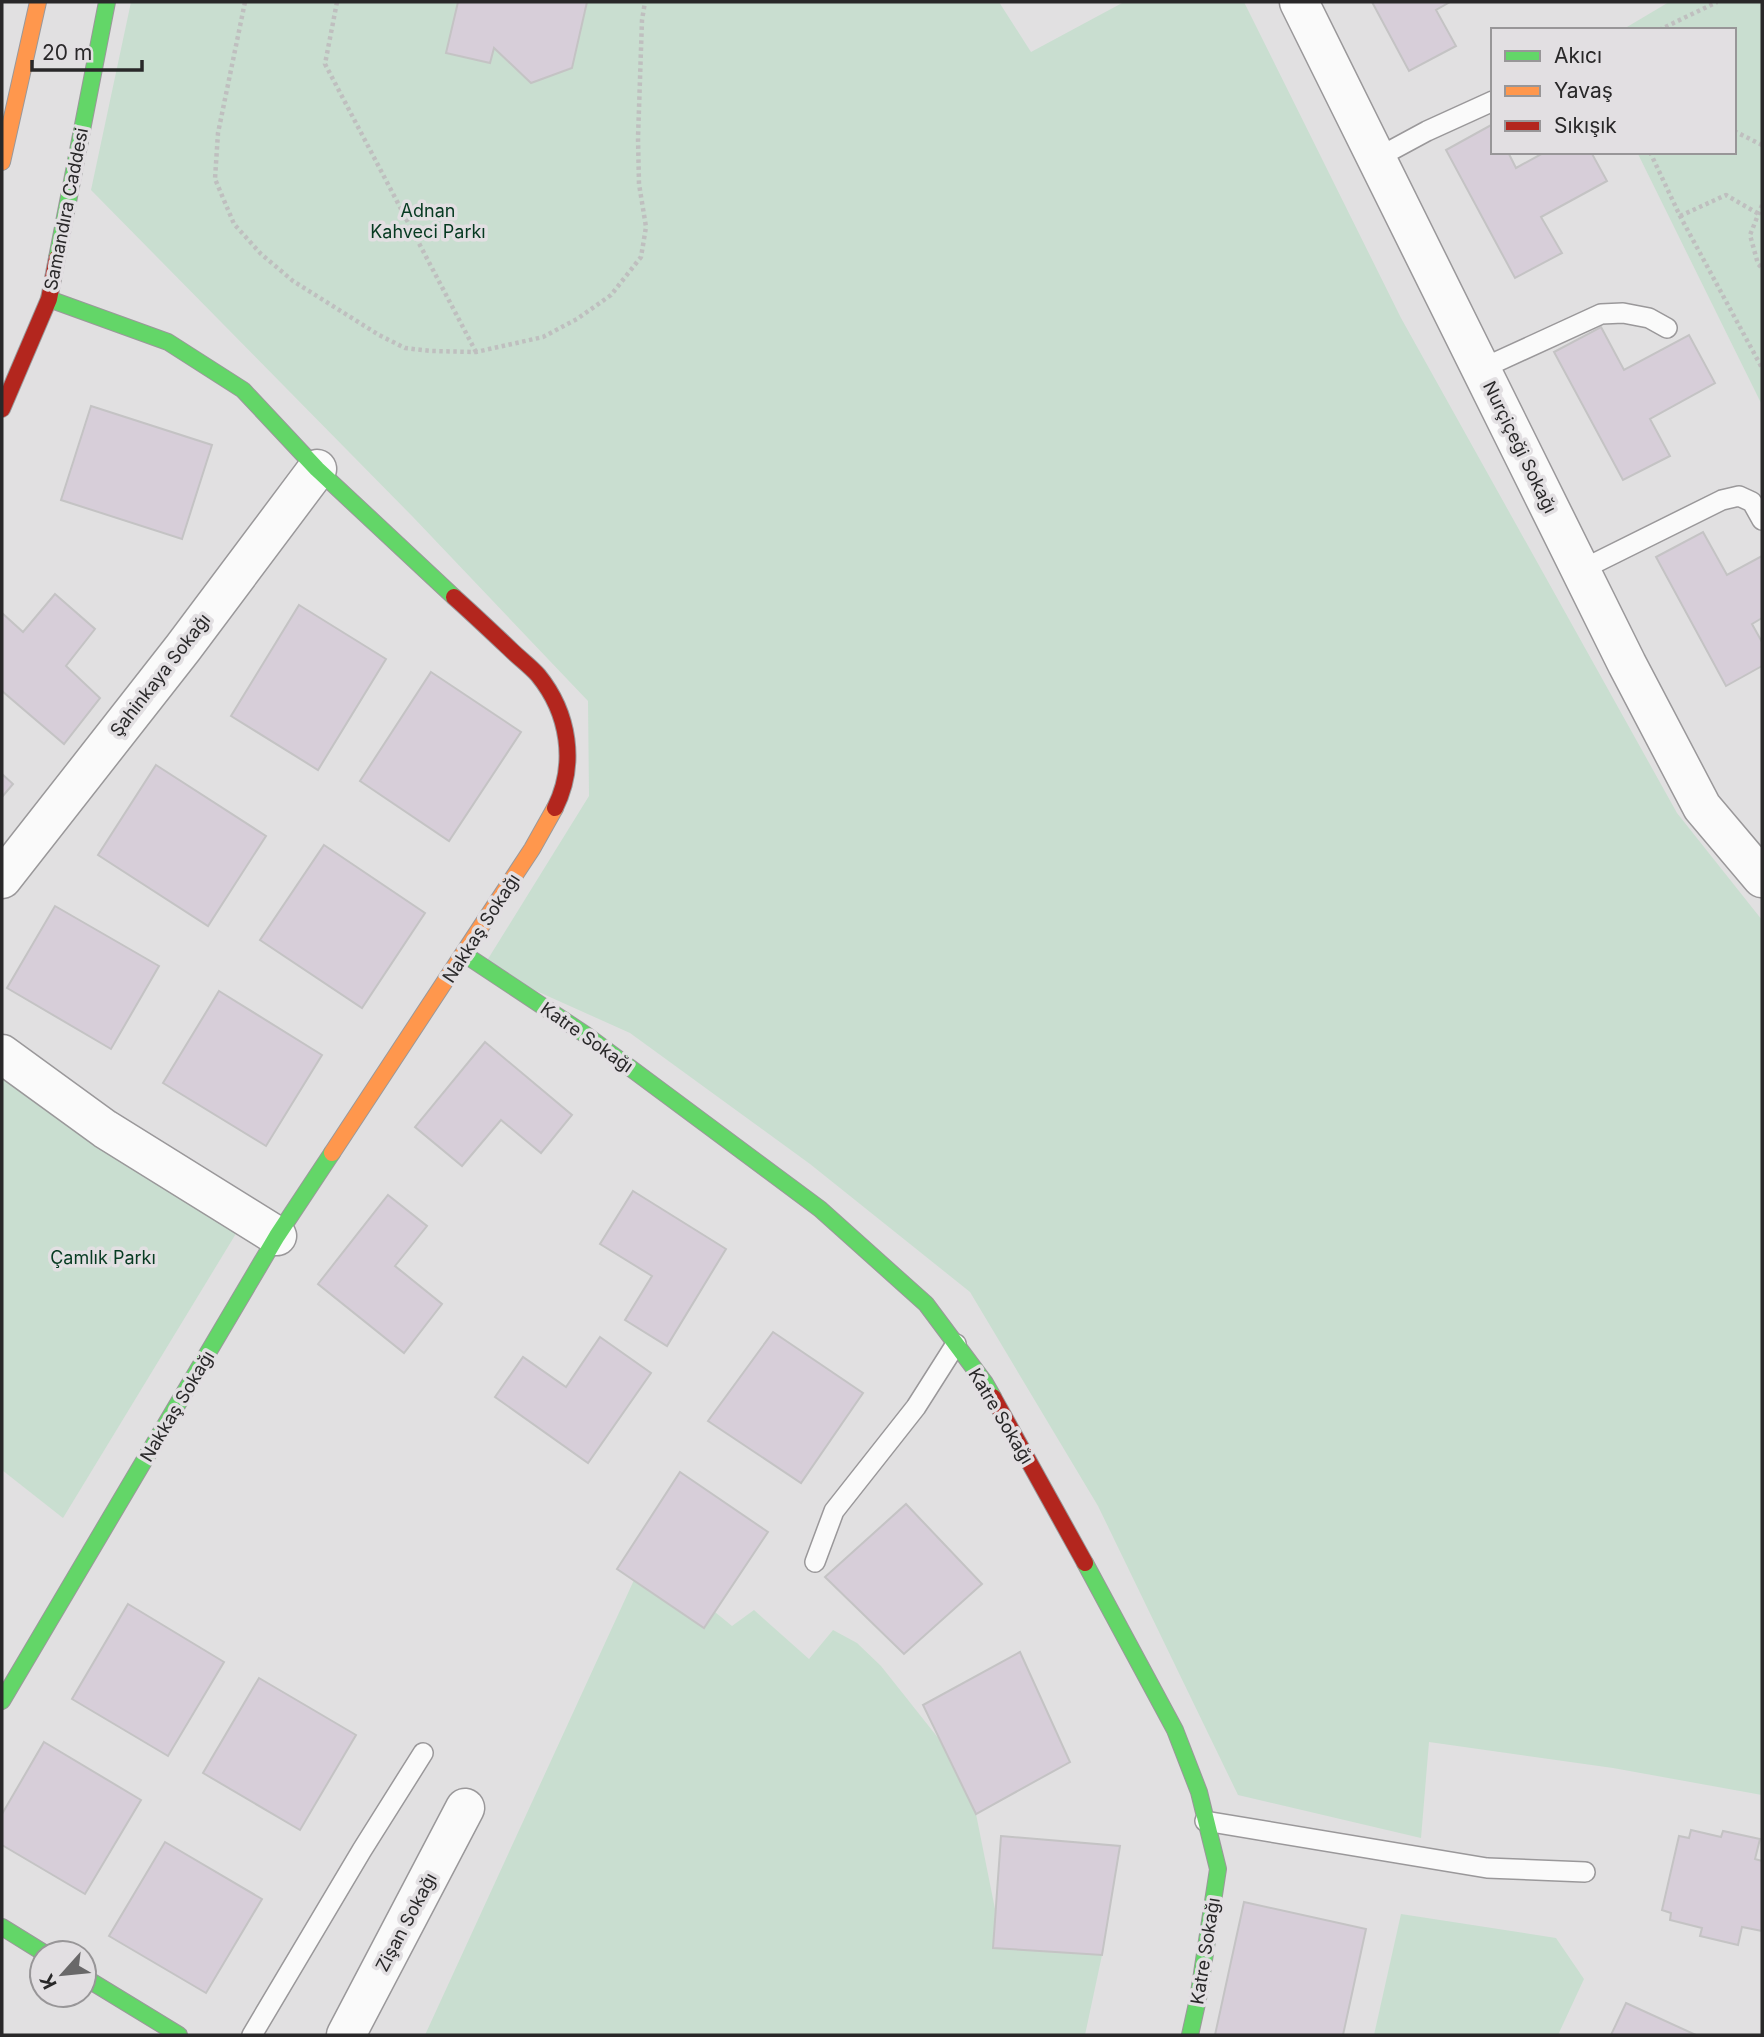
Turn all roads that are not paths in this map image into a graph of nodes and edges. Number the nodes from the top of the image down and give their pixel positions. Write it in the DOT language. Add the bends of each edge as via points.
graph roads {
  1 [pos="37,2"];
  2 [pos="107,2"];
  3 [pos="1299,2"];
  4 [pos="1491,103"];
  5 [pos="1377,158"];
  6 [pos="2,162"];
  7 [pos="49,299"];
  8 [pos="1667,328"];
  9 [pos="1481,369"];
  10 [pos="2,409"];
  11 [pos="317,470"];
  12 [pos="1762,520"];
  13 [pos="1581,570"];
  14 [pos="1762,878"];
  15 [pos="2,880"];
  16 [pos="464,954"];
  17 [pos="2,1054"];
  18 [pos="277,1236"];
  19 [pos="956,1344"];
  20 [pos="815,1562"];
  21 [pos="2,1701"];
  22 [pos="423,1753"];
  23 [pos="465,1808"];
  24 [pos="1205,1821"];
  25 [pos="1586,1872"];
  26 [pos="2,1927"];
  27 [pos="28,1943"];
  28 [pos="98,1985"];
  29 [pos="180,2035"];
  30 [pos="252,2035"];
  31 [pos="346,2035"];
  32 [pos="1190,2035"];
  1 -- 6 [label="street"];
  2 -- 7 [label="street, Samandıra Caddesi"];
  3 -- 5 [label="street, Nurçiçeği Sokağı"];
  4 -- 5 [label="lane"];
  5 -- 9 [label="street, Nurçiçeği Sokağı"];
  7 -- 10 [label="street, Samandıra Caddesi"];
  7 -- 11 [label="street, Nakkaş Sokağı" via="168,342 243,390"];
  8 -- 9 [label="lane" via="1649,318 1601,314"];
  9 -- 13 [label="street, Nurçiçeği Sokağı"];
  11 -- 15 [label="street, Şahinkaya Sokağı"];
  11 -- 16 [label="street, Nakkaş Sokağı" via="539,676 562,718 570,758 560,803"];
  12 -- 13 [label="lane" via="1752,502 1739,496 1721,500"];
  13 -- 14 [label="street, Nurçiçeği Sokağı" via="1702,807"];
  16 -- 18 [label="street, Nakkaş Sokağı"];
  16 -- 19 [label="street, Katre Sokağı" via="586,1035 820,1209 926,1304"];
  17 -- 18 [label="street" via="105,1129"];
  18 -- 21 [label="street, Nakkaş Sokağı"];
  19 -- 20 [label="lane" via="916,1407 834,1511"];
  19 -- 24 [label="street, Katre Sokağı" via="985,1383 1133,1648 1175,1730"];
  22 -- 30 [label="lane"];
  23 -- 31 [label="street, Zişan Sokağı"];
  24 -- 25 [label="lane" via="1487,1868"];
  24 -- 32 [label="street, Katre Sokağı" via="1218,1869"];
  26 -- 27 [label="street"];
  28 -- 29 [label="street"];
}
